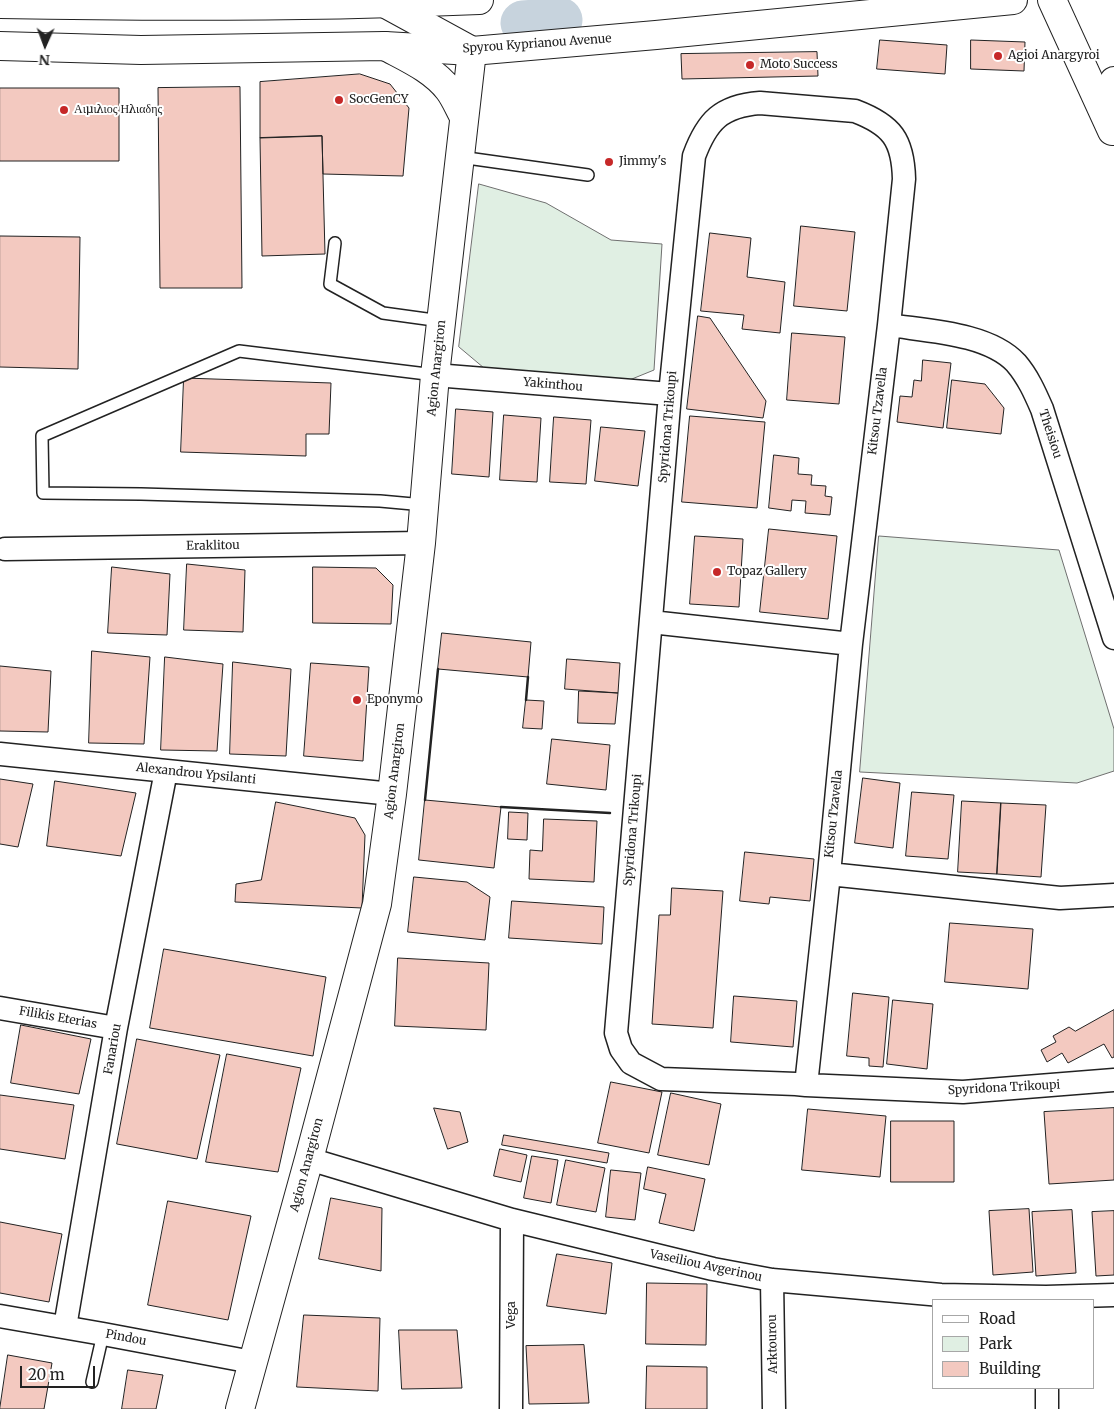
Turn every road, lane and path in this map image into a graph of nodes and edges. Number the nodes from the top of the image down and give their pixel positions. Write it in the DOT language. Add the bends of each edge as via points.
graph roads {
  1 [pos="479,0"];
  2 [pos="1013,0"];
  3 [pos="1052,0"];
  4 [pos="0,4"];
  5 [pos="386,4"];
  6 [pos="0,46"];
  7 [pos="385,46"];
  8 [pos="472,51"];
  9 [pos="1114,80"];
  10 [pos="464,116"];
  11 [pos="719,116"];
  12 [pos="1112,129"];
  13 [pos="460,157"];
  14 [pos="588,175"];
  15 [pos="335,243"];
  16 [pos="441,321"];
  17 [pos="889,325"];
  18 [pos="435,375"];
  19 [pos="670,394"];
  20 [pos="424,505"];
  21 [pos="421,543"];
  22 [pos="5,549"];
  23 [pos="651,622"];
  24 [pos="1114,638"];
  25 [pos="851,644"];
  26 [pos="0,754"];
  27 [pos="166,771"];
  28 [pos="392,794"];
  29 [pos="829,874"];
  30 [pos="1114,894"];
  31 [pos="0,1008"];
  32 [pos="116,1028"];
  33 [pos="1114,1080"];
  34 [pos="806,1085"];
  35 [pos="310,1159"];
  36 [pos="512,1220"];
  37 [pos="772,1280"];
  38 [pos="1114,1295"];
  39 [pos="1046,1299"];
  40 [pos="0,1316"];
  41 [pos="65,1327"];
  42 [pos="103,1334"];
  43 [pos="252,1362"];
  44 [pos="92,1382"];
  45 [pos="1047,1389"];
  46 [pos="240,1409"];
  47 [pos="511,1409"];
  48 [pos="774,1409"];
  49 [pos="1047,1409"];
  1 -- 5 [label="street"];
  2 -- 8 [label="street, Spyrou Kyprianou Avenue"];
  3 -- 12 [label="street"];
  4 -- 5 [label="street"];
  5 -- 8 [label="street"];
  6 -- 7 [label="street, Spyrou Kyprianou Avenue" via="141,50"];
  7 -- 8 [label="street, Spyrou Kyprianou Avenue"];
  7 -- 10 [label="street" via="435,76 448,89"];
  8 -- 10 [label="street, Agion Anargiron"];
  9 -- 12 [label="street"];
  10 -- 13 [label="street, Agion Anargiron"];
  11 -- 17 [label="street, Kitsou Tzavella" via="734,107 760,103 855,111 876,120 893,134 900,149 904,179"];
  11 -- 19 [label="street, Spyridona Trikoupi" via="700,139 694,156"];
  13 -- 14 [label="lane"];
  13 -- 16 [label="street, Agion Anargiron"];
  15 -- 16 [label="lane" via="330,284 382,313"];
  16 -- 18 [label="street, Agion Anargiron"];
  17 -- 24 [label="street, Theisiou" via="972,338 1000,351 1027,378 1042,410"];
  17 -- 25 [label="street, Kitsou Tzavella"];
  18 -- 19 [label="street, Yakinthou"];
  18 -- 20 [label="street, Agion Anargiron"];
  18 -- 20 [label="lane" via="239,351 42,436 43,493 380,501"];
  19 -- 23 [label="street, Spyridona Trikoupi"];
  20 -- 21 [label="street, Agion Anargiron"];
  21 -- 22 [label="street, Eraklitou"];
  21 -- 28 [label="street, Agion Anargiron"];
  23 -- 25 [label="street"];
  23 -- 34 [label="street, Spyridona Trikoupi" via="616,1033 621,1049 631,1063 661,1078"];
  25 -- 29 [label="street, Kitsou Tzavella"];
  26 -- 27 [label="street, Alexandrou Ypsilanti"];
  27 -- 28 [label="street, Alexandrou Ypsilanti"];
  27 -- 32 [label="street, Fanariou"];
  28 -- 35 [label="street, Agion Anargiron" via="377,904"];
  29 -- 30 [label="street, Kitsou Tzavella" via="1060,898"];
  29 -- 34 [label="street, Kitsou Tzavella"];
  31 -- 32 [label="street, Filikis Eterias"];
  32 -- 41 [label="street, Fanariou"];
  33 -- 34 [label="street, Spyridona Trikoupi" via="964,1092"];
  35 -- 36 [label="street, Vaseiliou Avgerinou"];
  35 -- 43 [label="street, Agion Anargiron"];
  36 -- 37 [label="street, Vaseiliou Avgerinou" via="713,1269"];
  36 -- 47 [label="street, Vega"];
  37 -- 39 [label="street, Vaseiliou Avgerinou" via="941,1295"];
  37 -- 48 [label="street, Arktourou"];
  38 -- 39 [label="street, Vaseiliou Avgerinou"];
  40 -- 41 [label="street, Pindou"];
  41 -- 42 [label="street, Pindou"];
  42 -- 43 [label="street, Pindou"];
  42 -- 44 [label="lane"];
  43 -- 46 [label="street, Agion Anargiron"];
  45 -- 49 [label="street"];
}
